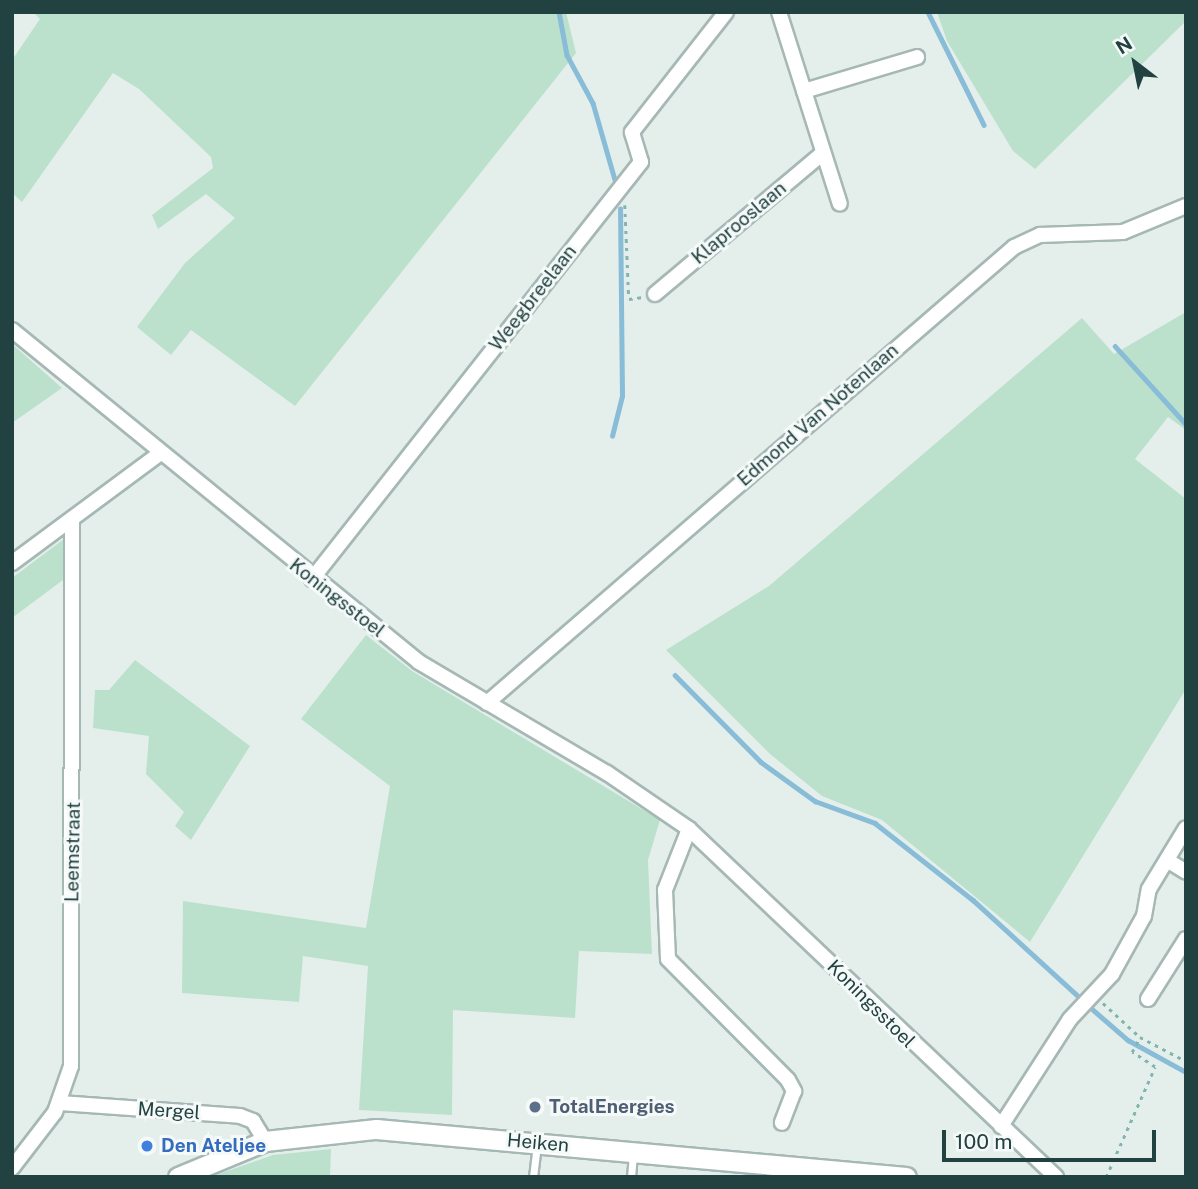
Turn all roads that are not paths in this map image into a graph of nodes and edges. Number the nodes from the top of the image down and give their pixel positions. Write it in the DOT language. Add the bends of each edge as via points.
graph roads {
  1 [pos="726,12"];
  2 [pos="779,12"];
  3 [pos="917,57"];
  4 [pos="804,91"];
  5 [pos="824,153"];
  6 [pos="839,204"];
  7 [pos="1186,206"];
  8 [pos="655,294"];
  9 [pos="12,330"];
  10 [pos="158,455"];
  11 [pos="72,519"];
  12 [pos="12,563"];
  13 [pos="312,579"];
  14 [pos="486,703"];
  15 [pos="1186,828"];
  16 [pos="689,830"];
  17 [pos="1167,860"];
  18 [pos="1186,872"];
  19 [pos="1186,939"];
  20 [pos="1147,999"];
  21 [pos="60,1103"];
  22 [pos="782,1123"];
  23 [pos="1001,1126"];
  24 [pos="265,1141"];
  25 [pos="538,1143"];
  26 [pos="633,1152"];
  27 [pos="12,1168"];
  28 [pos="178,1177"];
  29 [pos="533,1177"];
  30 [pos="631,1177"];
  31 [pos="906,1177"];
  32 [pos="1056,1177"];
  1 -- 13 [label="street, Weegbreelaan" via="632,132 641,162"];
  2 -- 4 [label="street"];
  3 -- 4 [label="street"];
  4 -- 5 [label="street"];
  5 -- 6 [label="street"];
  5 -- 8 [label="street, Klaprooslaan"];
  7 -- 14 [label="street, Edmond Van Notenlaan" via="1123,232 1040,235 1014,247"];
  9 -- 10 [label="street, Koningsstoel"];
  10 -- 11 [label="street"];
  10 -- 13 [label="street, Koningsstoel"];
  11 -- 12 [label="street"];
  11 -- 21 [label="street, Leemstraat" via="71,1066"];
  13 -- 14 [label="street, Koningsstoel" via="419,662"];
  14 -- 16 [label="street, Koningsstoel" via="617,779"];
  15 -- 17 [label="street"];
  16 -- 22 [label="street" via="665,890 668,959 788,1080 794,1091"];
  16 -- 23 [label="street, Koningsstoel"];
  17 -- 18 [label="street"];
  17 -- 23 [label="street" via="1149,888 1144,916"];
  19 -- 20 [label="street"];
  21 -- 24 [label="street, Mergel" via="240,1116 253,1121"];
  21 -- 27 [label="street, Leemstraat"];
  23 -- 32 [label="street, Koningsstoel"];
  24 -- 25 [label="main road, Heiken" via="376,1129"];
  24 -- 28 [label="main road, Heiken"];
  25 -- 26 [label="main road, Heiken"];
  25 -- 29 [label="lane"];
  26 -- 30 [label="lane"];
  26 -- 31 [label="main road, Heiken"];
}
